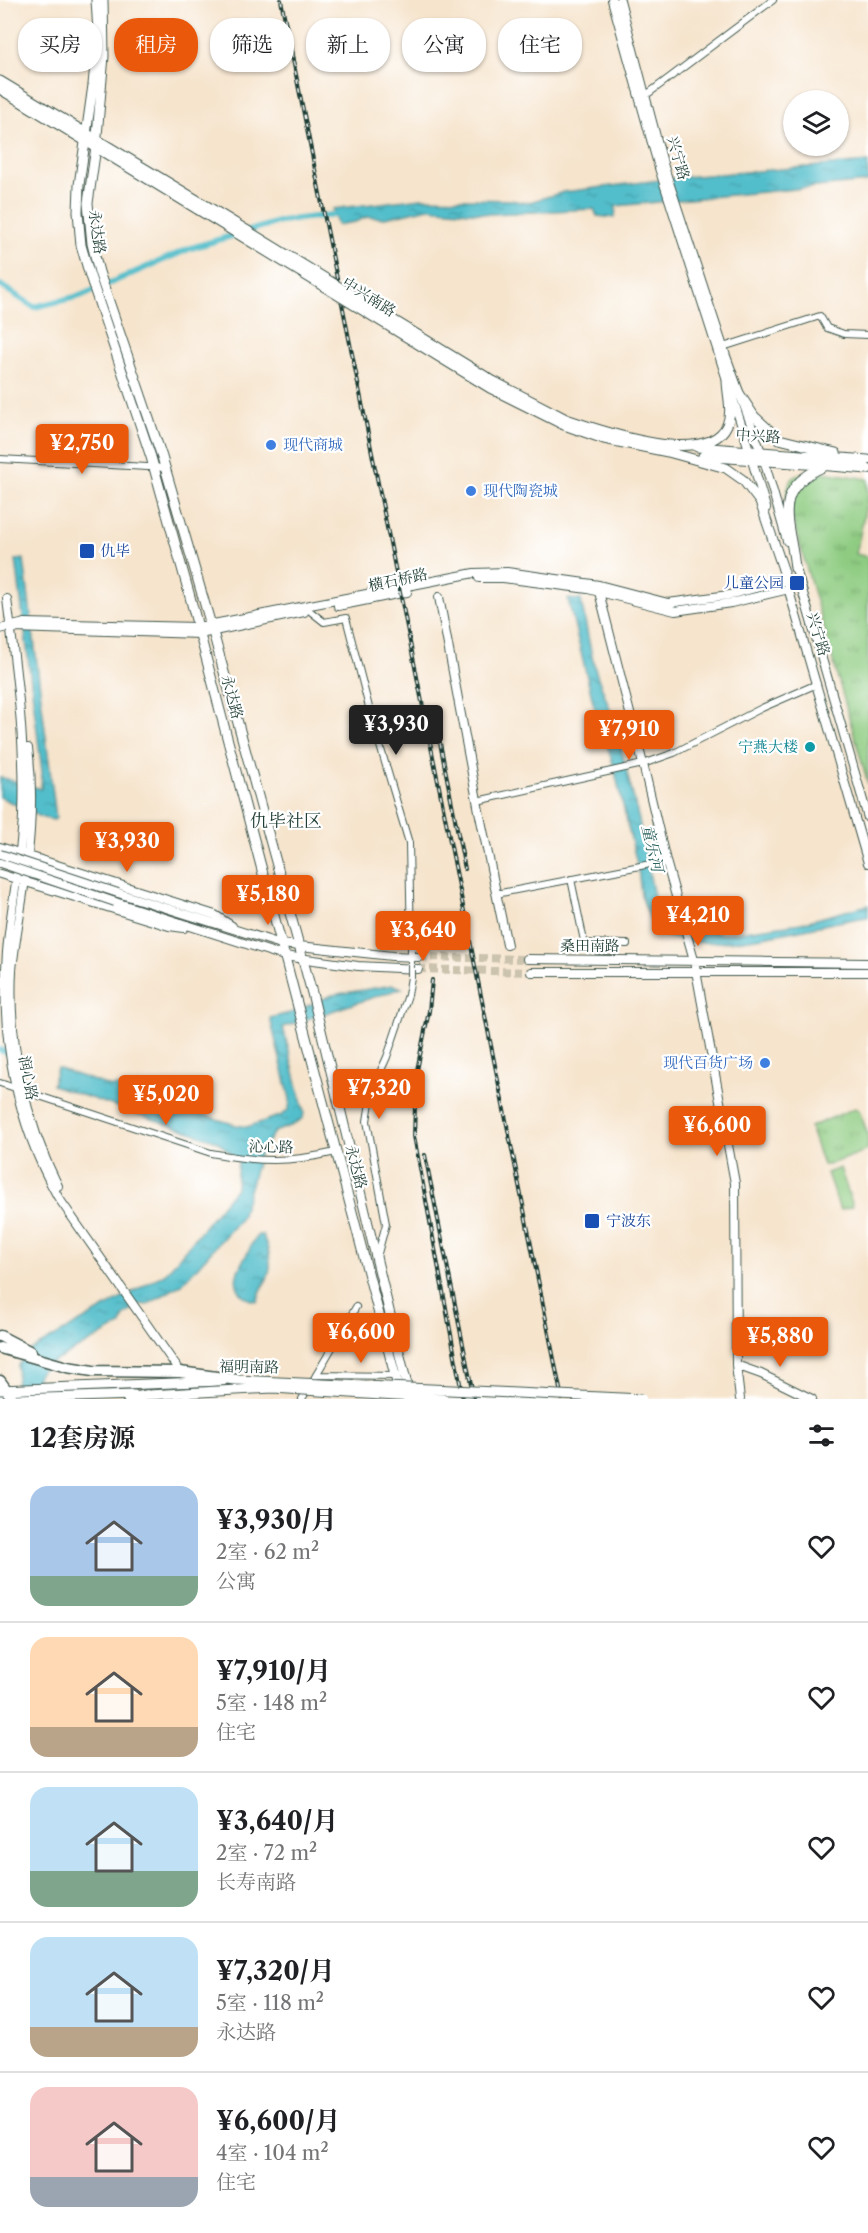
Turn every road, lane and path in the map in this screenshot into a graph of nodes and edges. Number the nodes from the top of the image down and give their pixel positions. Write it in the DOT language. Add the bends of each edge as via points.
graph roads {
  1 [pos="96,0"];
  2 [pos="103,0"];
  3 [pos="612,0"];
  4 [pos="620,0"];
  5 [pos="773,0"];
  6 [pos="0,81"];
  7 [pos="0,89"];
  8 [pos="645,96"];
  9 [pos="86,137"];
  10 [pos="96,143"];
  11 [pos="662,168"];
  12 [pos="679,224"];
  13 [pos="868,335"];
  14 [pos="723,347"];
  15 [pos="727,380"];
  16 [pos="737,390"];
  17 [pos="723,431"];
  18 [pos="779,439"];
  19 [pos="669,448"];
  20 [pos="750,455"];
  21 [pos="762,456"];
  22 [pos="843,458"];
  23 [pos="0,459"];
  24 [pos="868,460"];
  25 [pos="825,466"];
  26 [pos="154,468"];
  27 [pos="166,468"];
  28 [pos="868,469"];
  29 [pos="795,568"];
  30 [pos="786,580"];
  31 [pos="599,592"];
  32 [pos="439,597"];
  33 [pos="7,599"];
  34 [pos="310,611"];
  35 [pos="10,627"];
  36 [pos="212,628"];
  37 [pos="0,629"];
  38 [pos="199,631"];
  39 [pos="817,684"];
  40 [pos="21,714"];
  41 [pos="644,764"];
  42 [pos="477,801"];
  43 [pos="868,818"];
  44 [pos="0,847"];
  45 [pos="21,853"];
  46 [pos="0,854"];
  47 [pos="666,861"];
  48 [pos="0,863"];
  49 [pos="868,863"];
  50 [pos="0,874"];
  51 [pos="571,879"];
  52 [pos="17,880"];
  53 [pos="496,894"];
  54 [pos="117,897"];
  55 [pos="200,929"];
  56 [pos="237,930"];
  57 [pos="281,944"];
  58 [pos="627,944"];
  59 [pos="507,945"];
  60 [pos="298,946"];
  61 [pos="284,956"];
  62 [pos="419,957"];
  63 [pos="302,958"];
  64 [pos="527,959"];
  65 [pos="694,960"];
  66 [pos="868,963"];
  67 [pos="418,969"];
  68 [pos="531,972"];
  69 [pos="868,972"];
  70 [pos="697,973"];
  71 [pos="0,1083"];
  72 [pos="20,1090"];
  73 [pos="336,1152"];
  74 [pos="376,1260"];
  75 [pos="356,1307"];
  76 [pos="0,1336"];
  77 [pos="0,1348"];
  78 [pos="736,1365"];
  79 [pos="176,1366"];
  80 [pos="67,1367"];
  81 [pos="316,1375"];
  82 [pos="400,1376"];
  83 [pos="238,1380"];
  84 [pos="0,1381"];
  85 [pos="0,1389"];
  86 [pos="148,1395"];
  87 [pos="15,1399"];
  88 [pos="128,1399"];
  89 [pos="305,1399"];
  90 [pos="402,1399"];
  91 [pos="411,1399"];
  92 [pos="443,1399"];
  93 [pos="642,1399"];
  94 [pos="740,1399"];
  95 [pos="812,1399"];
  1 -- 9 [label="main road, 永达路" via="98,32"];
  2 -- 10 [label="main road, 永达路" via="104,56"];
  3 -- 11 [label="main road, 兴宁路"];
  4 -- 8 [label="main road, 兴宁路"];
  5 -- 8 [label="street"];
  6 -- 9 [label="main road, 中兴南路"];
  7 -- 9 [label="main road, 中兴南路"];
  8 -- 11 [label="main road, 兴宁路"];
  9 -- 10 [label="main road, 中兴南路"];
  9 -- 26 [label="main road, 永达路" via="79,185 81,244"];
  10 -- 19 [label="main road, 中兴南路, bridge" via="490,388 604,439"];
  10 -- 27 [label="main road, 永达路" via="88,203 92,244"];
  11 -- 12 [label="main road, 兴宁路"];
  12 -- 14 [label="main road, 兴宁路"];
  12 -- 15 [label="main road, 兴宁路"];
  13 -- 14 [label="street" via="826,328 820,316"];
  14 -- 16 [label="main road, 兴宁路"];
  15 -- 17 [label="main road, 兴宁路" via="729,417"];
  15 -- 20 [label="main road, 兴宁路"];
  16 -- 18 [label="main road, 兴宁路" via="754,416"];
  16 -- 21 [label="main road, 兴宁路"];
  17 -- 19 [label="main road, 中兴南路" via="707,441"];
  18 -- 22 [label="main road, 中兴路" via="834,452"];
  19 -- 20 [label="main road, 中兴路"];
  19 -- 30 [label="main road, 中兴南路" via="726,468 743,480 760,502"];
  20 -- 21 [label="main road, 中兴路"];
  20 -- 30 [label="main road, 兴宁路"];
  21 -- 22 [label="main road, 中兴路"];
  21 -- 25 [label="main road, 中兴路"];
  21 -- 29 [label="main road, 兴宁路"];
  22 -- 24 [label="main road, 中兴路"];
  23 -- 26 [label="street"];
  25 -- 28 [label="main road, 中兴路"];
  25 -- 29 [label="main road" via="811,472 795,487 786,507"];
  26 -- 27 [label="street"];
  26 -- 38 [label="main road, 永达路"];
  27 -- 36 [label="main road, 永达路"];
  29 -- 43 [label="main road, 兴宁路"];
  30 -- 31 [label="main road, 横石桥路" via="730,603 682,610"];
  30 -- 36 [label="main road, 横石桥路" via="729,595 668,603 599,585 492,572"];
  30 -- 39 [label="main road, 兴宁路"];
  31 -- 34 [label="main road, 横石桥路" via="519,579 480,578"];
  31 -- 41 [label="main road"];
  32 -- 42 [label="main road"];
  33 -- 35 [label="main road, 润心路"];
  34 -- 36 [label="main road, 横石桥路"];
  34 -- 74 [label="street, bridge" via="324,622 346,618 410,843 411,977 408,995 372,1090 367,1121 386,1224"];
  35 -- 37 [label="main road, 横石桥路"];
  35 -- 38 [label="main road, 横石桥路" via="25,623"];
  35 -- 40 [label="main road, 润心路"];
  36 -- 38 [label="main road, 横石桥路"];
  36 -- 60 [label="main road, 永达路"];
  38 -- 57 [label="main road, 永达路"];
  39 -- 41 [label="street"];
  39 -- 49 [label="main road, 兴宁路"];
  40 -- 45 [label="main road, 润心路"];
  40 -- 72 [label="main road, 润心路" via="30,764 31,806 13,962 12,1012"];
  41 -- 42 [label="street"];
  41 -- 47 [label="main road"];
  42 -- 53 [label="main road"];
  44 -- 45 [label="main road"];
  45 -- 52 [label="main road, 润心路"];
  45 -- 56 [label="main road" via="215,915"];
  46 -- 54 [label="main road, bridge"];
  47 -- 51 [label="street"];
  47 -- 65 [label="main road"];
  48 -- 54 [label="main road, bridge"];
  50 -- 52 [label="main road"];
  51 -- 53 [label="street"];
  51 -- 58 [label="street" via="584,941"];
  52 -- 55 [label="main road" via="169,926"];
  52 -- 72 [label="main road, 润心路" via="7,950 6,1000 7,1036"];
  53 -- 59 [label="main road"];
  54 -- 55 [label="main road"];
  54 -- 56 [label="main road"];
  55 -- 61 [label="main road"];
  56 -- 57 [label="main road"];
  57 -- 60 [label="main road"];
  57 -- 61 [label="main road, 永达路"];
  60 -- 62 [label="main road"];
  60 -- 63 [label="main road, 永达路"];
  61 -- 63 [label="main road"];
  61 -- 73 [label="main road, 永达路"];
  63 -- 67 [label="main road"];
  63 -- 74 [label="main road, 永达路"];
  64 -- 65 [label="main road, 桑田南路"];
  65 -- 66 [label="main road, 桑田南路"];
  65 -- 70 [label="main road"];
  68 -- 70 [label="main road, 桑田南路"];
  69 -- 70 [label="main road, 桑田南路"];
  70 -- 78 [label="main road" via="735,1183"];
  71 -- 72 [label="street, 沁心路"];
  72 -- 73 [label="street, 沁心路" via="211,1154 274,1162"];
  72 -- 79 [label="main road, 润心路" via="74,1219"];
  73 -- 82 [label="main road, 永达路"];
  74 -- 82 [label="main road, 永达路"];
  75 -- 81 [label="street"];
  76 -- 80 [label="highway"];
  77 -- 80 [label="highway"];
  78 -- 94 [label="main road"];
  78 -- 95 [label="main road"];
  80 -- 83 [label="highway" via="180,1372"];
  81 -- 82 [label="street"];
  81 -- 89 [label="street"];
  82 -- 90 [label="main road, 永达路"];
  82 -- 91 [label="main road, 永达路"];
  83 -- 85 [label="main road, 福明南路"];
  83 -- 93 [label="main road, 福明南路, bridge"];
  84 -- 87 [label="highway"];
  86 -- 87 [label="main road, 福明南路"];
  86 -- 88 [label="highway"];
  86 -- 92 [label="main road, 福明南路, bridge" via="273,1388"];
}
